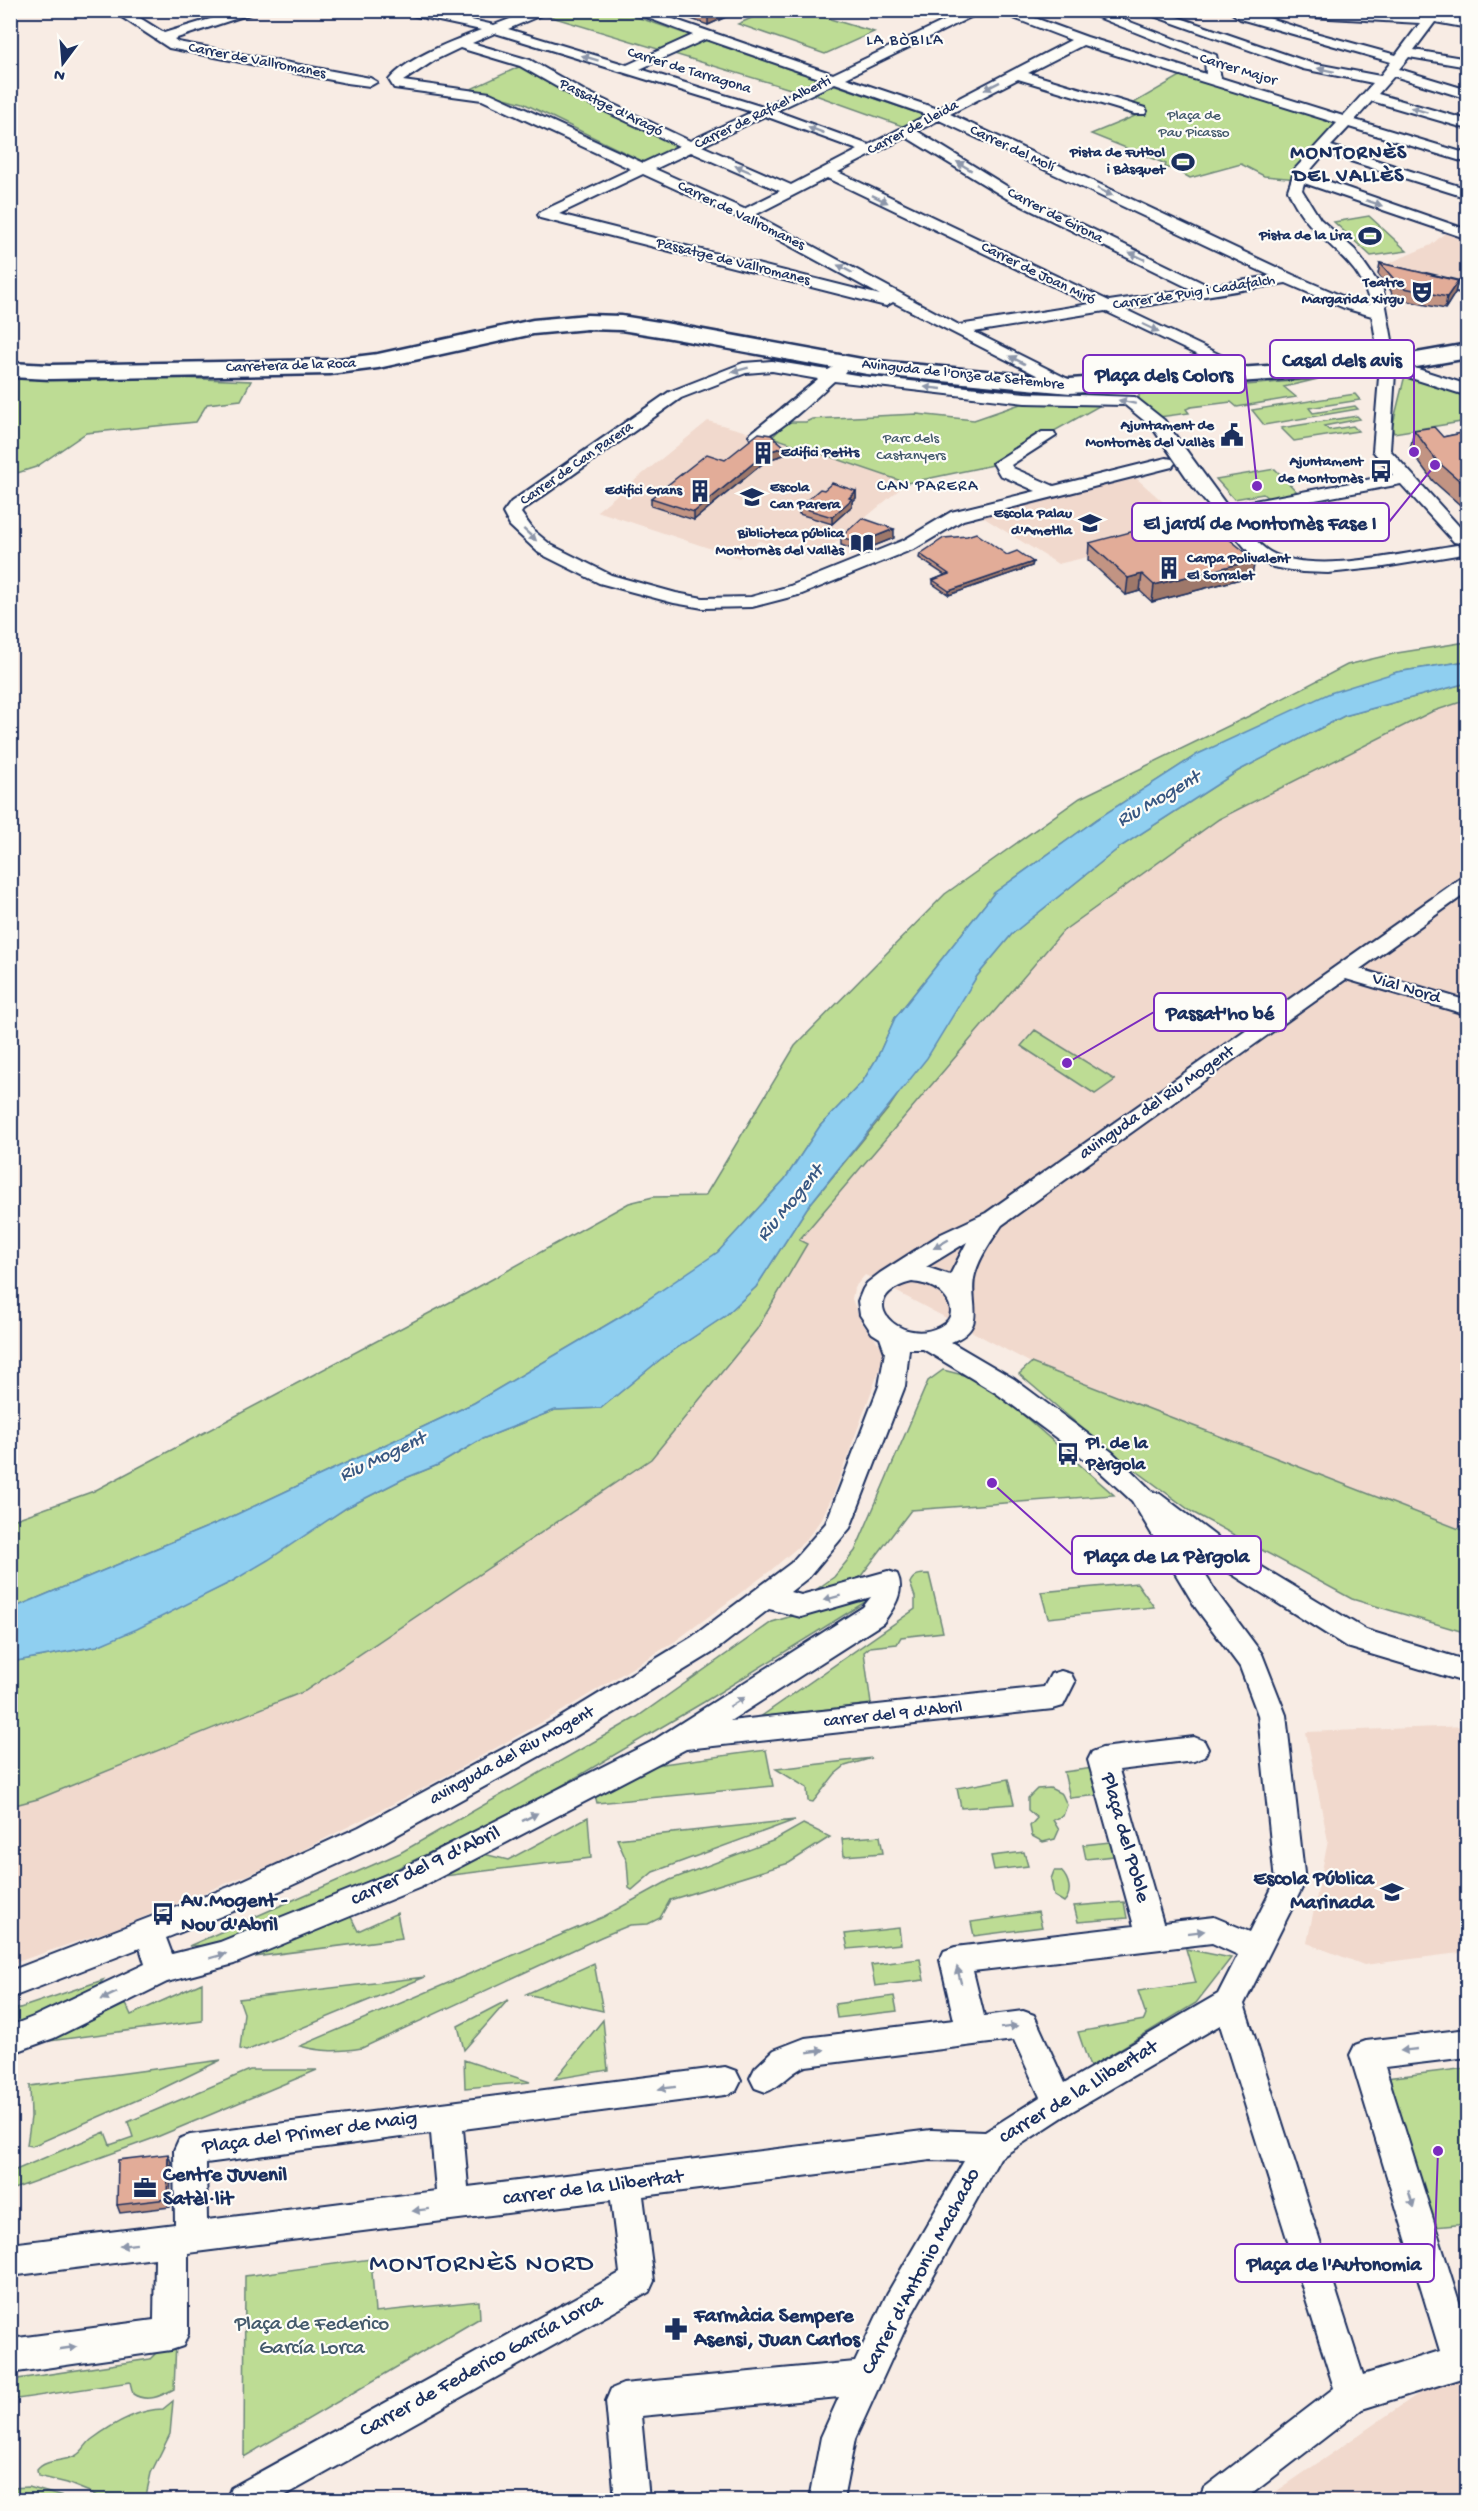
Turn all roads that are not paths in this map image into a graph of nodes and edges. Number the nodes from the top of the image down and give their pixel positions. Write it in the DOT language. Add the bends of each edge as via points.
graph roads {
  1 [pos="117,10"];
  2 [pos="256,10"];
  3 [pos="406,10"];
  4 [pos="547,10"];
  5 [pos="633,10"];
  6 [pos="979,10"];
  7 [pos="999,10"];
  8 [pos="1086,10"];
  9 [pos="1143,10"];
  10 [pos="1234,10"];
  11 [pos="1311,12"];
  12 [pos="1431,16"];
  13 [pos="1467,24"];
  14 [pos="495,29"];
  15 [pos="1303,34"];
  16 [pos="704,35"];
  17 [pos="163,38"];
  18 [pos="1082,40"];
  19 [pos="461,44"];
  20 [pos="1467,63"];
  21 [pos="1395,66"];
  22 [pos="627,70"];
  23 [pos="1016,74"];
  24 [pos="834,79"];
  25 [pos="1214,80"];
  26 [pos="392,86"];
  27 [pos="1467,95"];
  28 [pos="1371,96"];
  29 [pos="1140,111"];
  30 [pos="766,112"];
  31 [pos="938,114"];
  32 [pos="1347,121"];
  33 [pos="1467,125"];
  34 [pos="907,131"];
  35 [pos="692,147"];
  36 [pos="1322,148"];
  37 [pos="871,150"];
  38 [pos="1467,159"];
  39 [pos="645,170"];
  40 [pos="828,173"];
  41 [pos="1299,176"];
  42 [pos="793,191"];
  43 [pos="1467,194"];
  44 [pos="545,215"];
  45 [pos="744,215"];
  46 [pos="1461,216"];
  47 [pos="1447,228"];
  48 [pos="1467,235"];
  49 [pos="1356,262"];
  50 [pos="1379,267"];
  51 [pos="1414,276"];
  52 [pos="1288,278"];
  53 [pos="1467,289"];
  54 [pos="1208,291"];
  55 [pos="1106,307"];
  56 [pos="921,310"];
  57 [pos="1380,314"];
  58 [pos="604,322"];
  59 [pos="957,330"];
  60 [pos="1467,351"];
  61 [pos="1388,365"];
  62 [pos="10,370"];
  63 [pos="838,370"];
  64 [pos="1248,374"];
  65 [pos="1070,386"];
  66 [pos="1467,391"];
  67 [pos="757,435"];
  68 [pos="1048,436"];
  69 [pos="1176,460"];
  70 [pos="1405,478"];
  71 [pos="1053,492"];
  72 [pos="1224,512"];
  73 [pos="1463,545"];
  74 [pos="1467,882"];
  75 [pos="1344,971"];
  76 [pos="1467,1008"];
  77 [pos="994,1219"];
  78 [pos="892,1277"];
  79 [pos="960,1296"];
  80 [pos="960,1321"];
  81 [pos="890,1335"];
  82 [pos="926,1341"];
  83 [pos="892,1386"];
  84 [pos="1005,1386"];
  85 [pos="1141,1494"];
  86 [pos="765,1597"];
  87 [pos="1467,1672"];
  88 [pos="1061,1682"];
  89 [pos="680,1738"];
  90 [pos="1194,1749"];
  91 [pos="149,1931"];
  92 [pos="1152,1937"];
  93 [pos="1257,1949"];
  94 [pos="162,1970"];
  95 [pos="10,1985"];
  96 [pos="1229,2004"];
  97 [pos="972,2032"];
  98 [pos="10,2040"];
  99 [pos="1467,2043"];
  100 [pos="766,2078"];
  101 [pos="725,2081"];
  102 [pos="1059,2103"];
  103 [pos="446,2116"];
  104 [pos="989,2147"];
  105 [pos="626,2185"];
  106 [pos="453,2206"];
  107 [pos="181,2239"];
  108 [pos="10,2260"];
  109 [pos="10,2356"];
  110 [pos="1464,2360"];
  111 [pos="865,2378"];
  112 [pos="1353,2395"];
  113 [pos="243,2500"];
  114 [pos="632,2500"];
  115 [pos="826,2500"];
  116 [pos="1216,2500"];
  1 -- 17 [label="street, Carrer de Vallromanes"];
  2 -- 17 [label="street"];
  3 -- 14 [label="street, Carrer de Tarragona"];
  4 -- 14 [label="street"];
  5 -- 16 [label="street, Carrer del Molí"];
  6 -- 24 [label="street, Carrer de Rafael Alberti"];
  7 -- 18 [label="street, Carrer Major"];
  8 -- 25 [label="street" via="1211,58"];
  21 -- 9 [label="street, one-way" via="1308,66"];
  10 -- 15 [label="street"];
  11 -- 12 [label="street"];
  11 -- 15 [label="street"];
  12 -- 13 [label="street"];
  12 -- 21 [label="street"];
  14 -- 19 [label="street"];
  22 -- 14 [label="street, Carrer de Tarragona, one-way"];
  15 -- 21 [label="street"];
  16 -- 22 [label="street"];
  16 -- 24 [label="street, Carrer del Molí"];
  17 -- 26 [label="street, Carrer de Vallromanes" via="174,45 347,79 370,82 382,78"];
  18 -- 23 [label="street, Carrer de Lleida"];
  18 -- 25 [label="street, Carrer Major"];
  19 -- 26 [label="street" via="416,67"];
  19 -- 35 [label="street, Passatge d'Aragó" via="525,63 563,86"];
  20 -- 21 [label="street"];
  21 -- 27 [label="street"];
  21 -- 28 [label="street"];
  22 -- 30 [label="street, Carrer de Tarragona"];
  23 -- 29 [label="street"];
  23 -- 31 [label="street, Carrer de Lleida, one-way"];
  24 -- 30 [label="street, Carrer de Rafael Alberti"];
  24 -- 31 [label="street, Carrer del Molí"];
  25 -- 32 [label="street, Carrer Major"];
  26 -- 39 [label="street, Carrer de Vallromanes" via="485,96"];
  28 -- 32 [label="street"];
  33 -- 28 [label="street, one-way"];
  30 -- 35 [label="street, Carrer de Rafael Alberti"];
  37 -- 30 [label="street, Carrer de Tarragona, one-way"];
  31 -- 34 [label="street, Carrer de Lleida"];
  31 -- 52 [label="street, Carrer del Molí, one-way"];
  32 -- 36 [label="street"];
  32 -- 38 [label="street, Carrer Major"];
  34 -- 37 [label="street, Carrer de Lleida"];
  54 -- 34 [label="street, Carrer de Girona, one-way" via="1011,195"];
  35 -- 39 [label="street, Carrer de Rafael Alberti"];
  42 -- 35 [label="street, Passatge d'Aragó, one-way"];
  36 -- 41 [label="street"];
  36 -- 43 [label="street"];
  37 -- 40 [label="street, Carrer de Lleida"];
  39 -- 44 [label="street, Carrer de Rafael Alberti"];
  39 -- 45 [label="street, Carrer de Vallromanes"];
  40 -- 42 [label="street, Carrer de Lleida"];
  40 -- 55 [label="street, Carrer de Joan Miró, one-way"];
  41 -- 47 [label="street, one-way"];
  41 -- 49 [label="street" via="1295,190 1301,202 1315,222"];
  42 -- 45 [label="street, Carrer de Lleida"];
  44 -- 56 [label="street, Passatge de Vallromanes"];
  56 -- 45 [label="street, Carrer de Vallromanes, one-way"];
  46 -- 47 [label="street"];
  47 -- 48 [label="street"];
  49 -- 50 [label="street"];
  49 -- 57 [label="street" via="1375,290"];
  51 -- 53 [label="street"];
  52 -- 54 [label="street, Carrer de Puig i Cadafalch"];
  52 -- 57 [label="street, Carrer del Molí"];
  54 -- 55 [label="street, Carrer de Puig i Cadafalch"];
  55 -- 59 [label="street, Carrer de Puig i Cadafalch"];
  55 -- 64 [label="street, Carrer de Joan Miró, one-way"];
  56 -- 59 [label="street, Carrer de Vallromanes"];
  57 -- 61 [label="street"];
  58 -- 62 [label="street, Carretera de la Roca" via="534,327 378,361 330,367"];
  58 -- 63 [label="street, Avinguda de l'Onze de Setembre" via="665,330"];
  65 -- 59 [label="street, Carrer de Vallromanes, one-way"];
  60 -- 61 [label="street, Avinguda de l'Onze de Setembre"];
  61 -- 64 [label="street, Avinguda de l'Onze de Setembre"];
  61 -- 66 [label="street"];
  61 -- 70 [label="street" via="1381,451"];
  63 -- 65 [label="street, Avinguda de l'Onze de Setembre"];
  63 -- 67 [label="street"];
  69 -- 63 [label="street, Carrer de Can Parera, one-way" via="1168,440 1139,405 1128,400 1025,398 862,381"];
  63 -- 71 [label="street, Carrer de Can Parera, one-way" via="744,368 675,395 517,506 512,513 516,522 545,549 605,579 703,603 752,602 796,590 910,544 957,516"];
  64 -- 65 [label="street, Avinguda de l'Onze de Setembre"];
  68 -- 71 [label="street" via="1002,463 1006,471"];
  69 -- 71 [label="street, Carrer de Can Parera"];
  69 -- 72 [label="street"];
  70 -- 72 [label="street"];
  70 -- 73 [label="street"];
  72 -- 73 [label="street" via="1261,555 1273,563 1311,568"];
  74 -- 75 [label="street, avinguda del Riu Mogent"];
  75 -- 76 [label="street, Vial Nord"];
  75 -- 77 [label="street, avinguda del Riu Mogent"];
  77 -- 78 [label="street, avinguda del Riu Mogent, one-way" via="949,1240"];
  77 -- 79 [label="street, avinguda del Riu Mogent" via="969,1258 959,1284"];
  78 -- 79 [label="street" via="932,1275"];
  78 -- 81 [label="street" via="874,1289 868,1307 877,1325"];
  79 -- 80 [label="street"];
  80 -- 82 [label="street" via="944,1336"];
  80 -- 84 [label="street" via="967,1343"];
  81 -- 82 [label="street"];
  81 -- 83 [label="street, avinguda del Riu Mogent" via="897,1352"];
  82 -- 83 [label="street, avinguda del Riu Mogent"];
  82 -- 84 [label="street"];
  83 -- 86 [label="street, avinguda del Riu Mogent" via="837,1528 800,1570"];
  84 -- 85 [label="street" via="1103,1459"];
  85 -- 87 [label="street" via="1225,1557 1357,1639"];
  85 -- 93 [label="street" via="1206,1600 1252,1662 1272,1715 1290,1882"];
  89 -- 86 [label="street, carrer del 9 d'Abril, one-way" via="873,1615 884,1600 888,1582 801,1606"];
  86 -- 91 [label="street, avinguda del Riu Mogent" via="702,1645 566,1728 369,1836 239,1896"];
  88 -- 89 [label="street, carrer del 9 d'Abril" via="1053,1698"];
  94 -- 89 [label="street, carrer del 9 d'Abril, one-way" via="223,1956 411,1878"];
  90 -- 92 [label="street, Plaça del Poble" via="1102,1760"];
  91 -- 94 [label="street"];
  91 -- 95 [label="street, avinguda del Riu Mogent"];
  92 -- 93 [label="street, one-way" via="1214,1929"];
  97 -- 92 [label="street, one-way" via="955,1960"];
  93 -- 96 [label="street"];
  94 -- 98 [label="street, carrer del 9 d'Abril, one-way"];
  96 -- 102 [label="street, carrer de la Llibertat"];
  96 -- 112 [label="street"];
  100 -- 97 [label="street, one-way" via="785,2060 805,2052"];
  97 -- 102 [label="street, one-way" via="1023,2025"];
  99 -- 110 [label="street, one-way" via="1366,2055"];
  101 -- 103 [label="street, Plaça del Primer de Maig, one-way"];
  102 -- 104 [label="street, carrer de la Llibertat"];
  103 -- 106 [label="street"];
  103 -- 107 [label="street, Plaça del Primer de Maig" via="190,2150"];
  104 -- 105 [label="street, carrer de la Llibertat" via="931,2145"];
  104 -- 111 [label="street, Carrer d'Antonio Machado" via="899,2305"];
  105 -- 106 [label="street, carrer de la Llibertat"];
  105 -- 113 [label="street, Carrer de Federico García Lorca" via="637,2281"];
  106 -- 107 [label="street, carrer de la Llibertat, one-way"];
  107 -- 108 [label="street, carrer de la Llibertat, one-way"];
  109 -- 107 [label="street, one-way" via="171,2334"];
  110 -- 112 [label="street"];
  111 -- 114 [label="street" via="623,2401"];
  111 -- 115 [label="street, Carrer d'Antonio Machado" via="838,2437"];
  112 -- 116 [label="street"];
}
